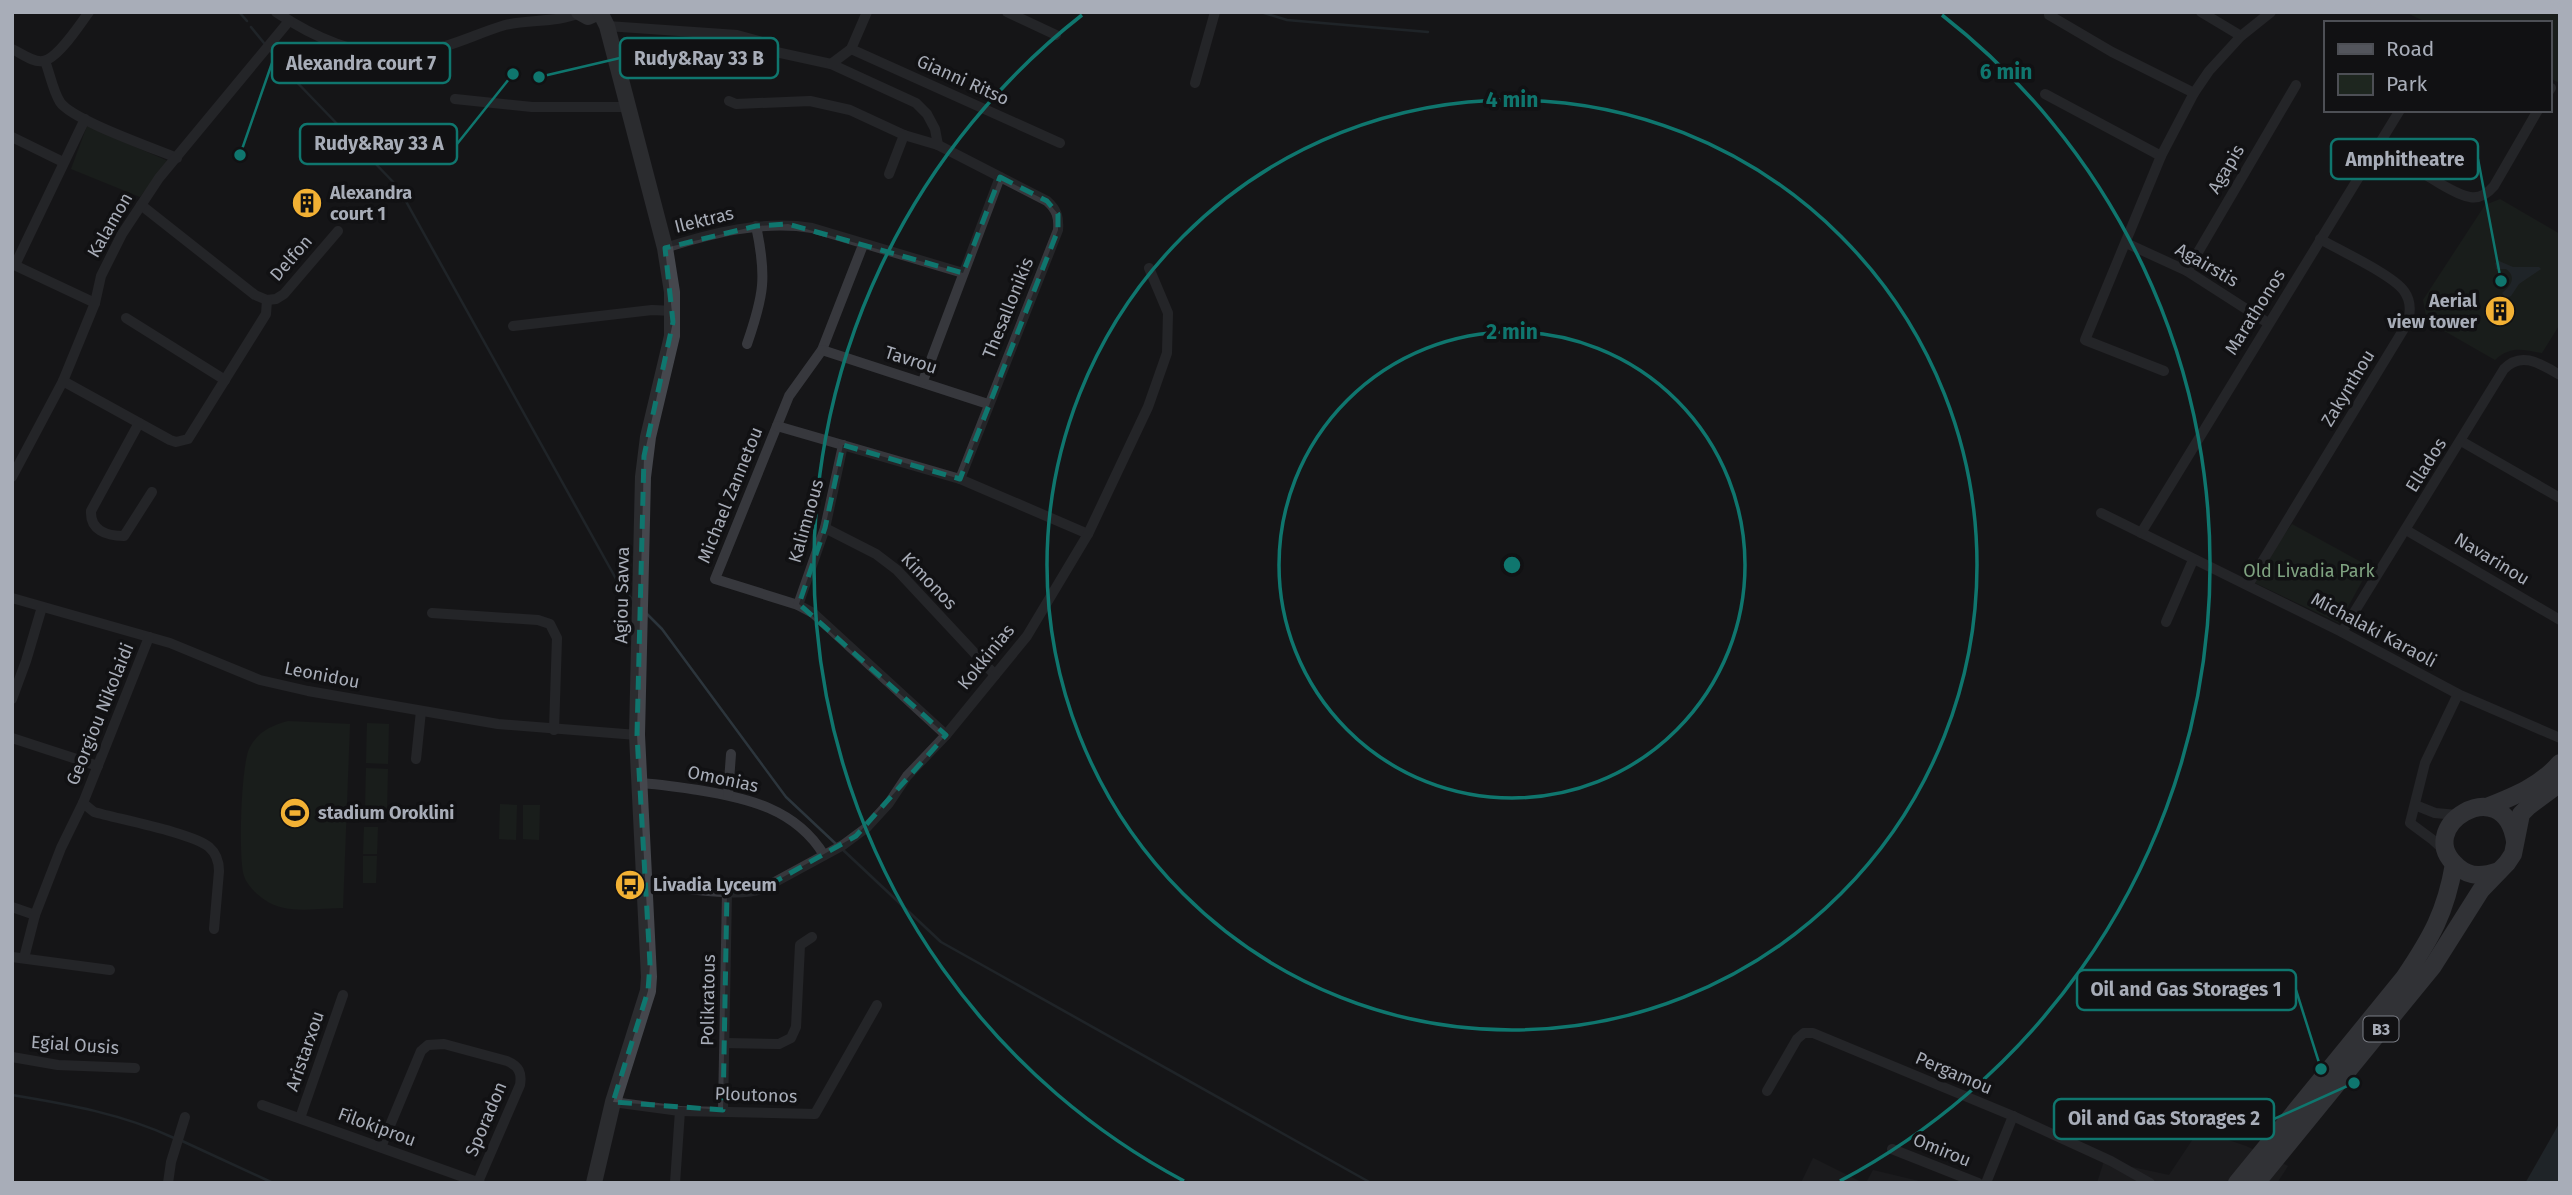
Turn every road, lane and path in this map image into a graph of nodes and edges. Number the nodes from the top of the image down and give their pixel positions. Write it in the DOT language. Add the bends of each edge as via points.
graph roads {
  1 [pos="89,12"];
  2 [pos="276,12"];
  3 [pos="867,12"];
  4 [pos="1007,12"];
  5 [pos="1215,12"];
  6 [pos="2049,12"];
  7 [pos="2201,12"];
  8 [pos="2271,12"];
  9 [pos="579,13"];
  10 [pos="602,17"];
  11 [pos="289,21"];
  12 [pos="1056,35"];
  13 [pos="2241,36"];
  14 [pos="12,49"];
  15 [pos="852,49"];
  16 [pos="45,61"];
  17 [pos="831,64"];
  18 [pos="1195,83"];
  19 [pos="2296,85"];
  20 [pos="2194,93"];
  21 [pos="2045,94"];
  22 [pos="455,99"];
  23 [pos="729,101"];
  24 [pos="628,107"];
  25 [pos="2399,112"];
  26 [pos="2537,112"];
  27 [pos="85,119"];
  28 [pos="904,135"];
  29 [pos="12,137"];
  30 [pos="1060,143"];
  31 [pos="938,145"];
  32 [pos="2379,145"];
  33 [pos="2161,156"];
  34 [pos="177,158"];
  35 [pos="63,162"];
  36 [pos="890,174"];
  37 [pos="1000,177"];
  38 [pos="141,205"];
  39 [pos="756,226"];
  40 [pos="338,231"];
  41 [pos="2320,239"];
  42 [pos="2126,243"];
  43 [pos="863,245"];
  44 [pos="665,248"];
  45 [pos="14,265"];
  46 [pos="1149,268"];
  47 [pos="2187,271"];
  48 [pos="963,273"];
  49 [pos="267,300"];
  50 [pos="95,303"];
  51 [pos="674,311"];
  52 [pos="126,318"];
  53 [pos="2268,323"];
  54 [pos="513,326"];
  55 [pos="747,344"];
  56 [pos="822,350"];
  57 [pos="2164,372"];
  58 [pos="2560,375"];
  59 [pos="225,380"];
  60 [pos="63,381"];
  61 [pos="923,382"];
  62 [pos="988,404"];
  63 [pos="139,423"];
  64 [pos="777,425"];
  65 [pos="2461,441"];
  66 [pos="843,445"];
  67 [pos="12,477"];
  68 [pos="960,479"];
  69 [pos="152,492"];
  70 [pos="2560,498"];
  71 [pos="2101,513"];
  72 [pos="825,528"];
  73 [pos="2406,530"];
  74 [pos="2141,533"];
  75 [pos="1088,534"];
  76 [pos="2193,560"];
  77 [pos="2248,585"];
  78 [pos="12,598"];
  79 [pos="798,605"];
  80 [pos="42,607"];
  81 [pos="432,613"];
  82 [pos="2560,620"];
  83 [pos="2166,622"];
  84 [pos="2342,632"];
  85 [pos="149,637"];
  86 [pos="995,675"];
  87 [pos="2458,694"];
  88 [pos="12,699"];
  89 [pos="421,711"];
  90 [pos="554,730"];
  91 [pos="637,735"];
  92 [pos="946,735"];
  93 [pos="12,738"];
  94 [pos="2559,740"];
  95 [pos="731,754"];
  96 [pos="416,759"];
  97 [pos="2560,763"];
  98 [pos="98,766"];
  99 [pos="638,783"];
  100 [pos="2560,783"];
  101 [pos="728,795"];
  102 [pos="83,803"];
  103 [pos="2415,805"];
  104 [pos="2487,807"];
  105 [pos="2457,815"];
  106 [pos="2515,842"];
  107 [pos="827,854"];
  108 [pos="2451,859"];
  109 [pos="2499,870"];
  110 [pos="644,881"];
  111 [pos="727,891"];
  112 [pos="12,907"];
  113 [pos="35,915"];
  114 [pos="214,929"];
  115 [pos="812,937"];
  116 [pos="12,957"];
  117 [pos="24,958"];
  118 [pos="110,970"];
  119 [pos="343,995"];
  120 [pos="877,1005"];
  121 [pos="725,1043"];
  122 [pos="12,1057"];
  123 [pos="135,1068"];
  124 [pos="1767,1091"];
  125 [pos="613,1102"];
  126 [pos="262,1105"];
  127 [pos="723,1110"];
  128 [pos="680,1111"];
  129 [pos="2013,1116"];
  130 [pos="185,1118"];
  131 [pos="300,1118"];
  132 [pos="381,1147"];
  133 [pos="1892,1149"];
  134 [pos="168,1180"];
  135 [pos="479,1182"];
  136 [pos="594,1183"];
  137 [pos="674,1183"];
  138 [pos="1978,1183"];
  139 [pos="1986,1183"];
  140 [pos="2150,1183"];
  141 [pos="2237,1183"];
  142 [pos="2256,1183"];
  1 -- 16 [label="street" via="60,50"];
  2 -- 11 [label="street"];
  3 -- 15 [label="street"];
  4 -- 12 [label="street"];
  5 -- 18 [label="street"];
  6 -- 20 [label="street" via="2112,52"];
  7 -- 13 [label="street"];
  8 -- 13 [label="street"];
  9 -- 10 [label="street"];
  9 -- 11 [label="street" via="510,24 425,52 394,55 345,47"];
  10 -- 17 [label="street" via="737,36 776,52"];
  10 -- 24 [label="street, Agiou Savva"];
  11 -- 34 [label="street, Kalamon"];
  13 -- 20 [label="street"];
  14 -- 16 [label="street"];
  15 -- 17 [label="street"];
  15 -- 30 [label="street, Gianni Ritso"];
  16 -- 27 [label="street" via="61,104"];
  17 -- 31 [label="street" via="916,103 935,129"];
  19 -- 47 [label="street, Agapis"];
  20 -- 33 [label="street"];
  21 -- 33 [label="street"];
  22 -- 24 [label="street" via="532,107"];
  23 -- 28 [label="street" via="828,104"];
  24 -- 44 [label="street, Agiou Savva"];
  25 -- 32 [label="street, Marathonos"];
  26 -- 32 [label="street" via="2494,186 2475,198 2458,193"];
  27 -- 34 [label="street"];
  27 -- 35 [label="street"];
  28 -- 31 [label="street"];
  28 -- 36 [label="street"];
  29 -- 35 [label="street"];
  31 -- 37 [label="street"];
  32 -- 41 [label="street, Marathonos"];
  33 -- 42 [label="street"];
  34 -- 38 [label="street, Kalamon"];
  35 -- 45 [label="street"];
  37 -- 48 [label="street"];
  37 -- 62 [label="street, Thesallonikis" via="1047,201 1059,220"];
  38 -- 49 [label="street"];
  38 -- 50 [label="street, Kalamon" via="111,254"];
  39 -- 43 [label="street" via="812,228"];
  39 -- 44 [label="street, Ilektras"];
  39 -- 55 [label="street, Ilektras" via="763,261 762,289"];
  40 -- 49 [label="street, Delfon" via="284,293"];
  41 -- 53 [label="street, Marathonos"];
  41 -- 77 [label="street, Zakynthou" via="2399,285 2410,306 2408,322"];
  42 -- 47 [label="street, Agairstis"];
  42 -- 57 [label="street" via="2085,340"];
  43 -- 48 [label="street"];
  43 -- 56 [label="street, Michael Zannetou"];
  44 -- 51 [label="street, Agiou Savva"];
  45 -- 50 [label="street"];
  46 -- 75 [label="street, Kokkinias" via="1168,313 1167,353 1148,407"];
  47 -- 53 [label="street, Agairstis"];
  48 -- 61 [label="street"];
  49 -- 59 [label="street" via="266,314"];
  50 -- 60 [label="street, Kalamon"];
  51 -- 54 [label="street"];
  51 -- 91 [label="street, Agiou Savva" via="644,456"];
  52 -- 59 [label="street"];
  53 -- 74 [label="street, Marathonos"];
  56 -- 61 [label="street, Tavrou"];
  56 -- 64 [label="street, Michael Zannetou" via="789,396"];
  58 -- 65 [label="street, Ellados" via="2530,360 2511,363"];
  59 -- 63 [label="street" via="188,439 176,442"];
  60 -- 63 [label="street"];
  60 -- 67 [label="street, Kalamon"];
  61 -- 62 [label="street, Tavrou"];
  62 -- 68 [label="street, Thesallonikis"];
  63 -- 69 [label="street" via="90,520 97,530 124,536"];
  64 -- 66 [label="street"];
  64 -- 79 [label="street, Michael Zannetou" via="715,579"];
  65 -- 70 [label="street"];
  65 -- 73 [label="street, Ellados"];
  66 -- 68 [label="street"];
  66 -- 72 [label="street, Kalimnous"];
  68 -- 75 [label="street"];
  71 -- 74 [label="street, Michalaki Karaoli"];
  72 -- 79 [label="street, Kalimnous"];
  72 -- 86 [label="street, Kimonos" via="897,570"];
  73 -- 82 [label="street, Navarinou"];
  73 -- 84 [label="street, Ellados"];
  74 -- 76 [label="street, Michalaki Karaoli"];
  75 -- 86 [label="street, Kokkinias" via="1027,636"];
  76 -- 77 [label="street, Michalaki Karaoli"];
  76 -- 83 [label="street"];
  77 -- 84 [label="street, Michalaki Karaoli"];
  78 -- 80 [label="street, Leonidou"];
  79 -- 92 [label="street, Michael Zannetou" via="820,618"];
  80 -- 85 [label="street, Leonidou"];
  80 -- 88 [label="street"];
  81 -- 90 [label="street" via="550,624 556,638"];
  84 -- 87 [label="street, Michalaki Karaoli"];
  85 -- 89 [label="street, Leonidou" via="260,680"];
  85 -- 98 [label="street, Georgiou Nikolaidi"];
  86 -- 92 [label="street, Kokkinias"];
  87 -- 94 [label="street, Michalaki Karaoli"];
  87 -- 103 [label="street" via="2425,763"];
  89 -- 90 [label="street, Leonidou"];
  89 -- 96 [label="street"];
  90 -- 91 [label="street, Leonidou"];
  91 -- 99 [label="street, Agiou Savva"];
  92 -- 107 [label="street, Kokkinias" via="866,828"];
  93 -- 98 [label="street"];
  95 -- 101 [label="street"];
  97 -- 104 [label="main road" via="2520,794"];
  98 -- 102 [label="street, Georgiou Nikolaidi"];
  99 -- 101 [label="street, Omonias"];
  99 -- 110 [label="street, Agiou Savva"];
  100 -- 106 [label="main road, B3" via="2521,814"];
  101 -- 107 [label="street, Omonias" via="774,809"];
  102 -- 113 [label="street, Georgiou Nikolaidi"];
  102 -- 114 [label="street, Georgiou Nikolaidi" via="94,812 184,836 212,849 219,862"];
  103 -- 105 [label="street"];
  103 -- 108 [label="street" via="2410,823"];
  104 -- 105 [label="main road"];
  104 -- 106 [label="main road" via="2507,819"];
  105 -- 108 [label="main road, B3" via="2446,833"];
  106 -- 109 [label="main road, B3" via="2513,854"];
  107 -- 111 [label="street, Kokkinias" via="762,889"];
  108 -- 109 [label="main road" via="2475,876"];
  108 -- 141 [label="main road, B3" via="2446,905 2418,957"];
  109 -- 142 [label="main road, B3" via="2481,890 2433,966"];
  110 -- 111 [label="street, Kokkinias"];
  110 -- 125 [label="street, Agiou Savva" via="648,991"];
  111 -- 121 [label="street, Polikratous"];
  112 -- 113 [label="street"];
  113 -- 117 [label="street, Georgiou Nikolaidi"];
  115 -- 121 [label="street" via="800,945 792,1038 779,1044"];
  116 -- 117 [label="street"];
  117 -- 118 [label="street"];
  119 -- 131 [label="street, Aristarxou"];
  120 -- 127 [label="street, Ploutonos" via="815,1114"];
  121 -- 127 [label="street, Polikratous"];
  122 -- 123 [label="street, Egial Ousis" via="58,1065"];
  124 -- 129 [label="street, Pergamou" via="1797,1039 1811,1033"];
  125 -- 128 [label="street, Ploutonos"];
  125 -- 136 [label="street, Agiou Savva"];
  126 -- 131 [label="street, Filokiprou"];
  127 -- 128 [label="street, Ploutonos"];
  128 -- 137 [label="street"];
  129 -- 139 [label="street, Omirou"];
  129 -- 140 [label="street, Pergamou"];
  130 -- 134 [label="street"];
  131 -- 132 [label="street, Filokiprou"];
  132 -- 135 [label="street, Filokiprou"];
  132 -- 135 [label="street, Sporadon" via="421,1051 428,1045 444,1044 507,1061 520,1072 520,1085"];
  133 -- 138 [label="street, Omirou"];
}
